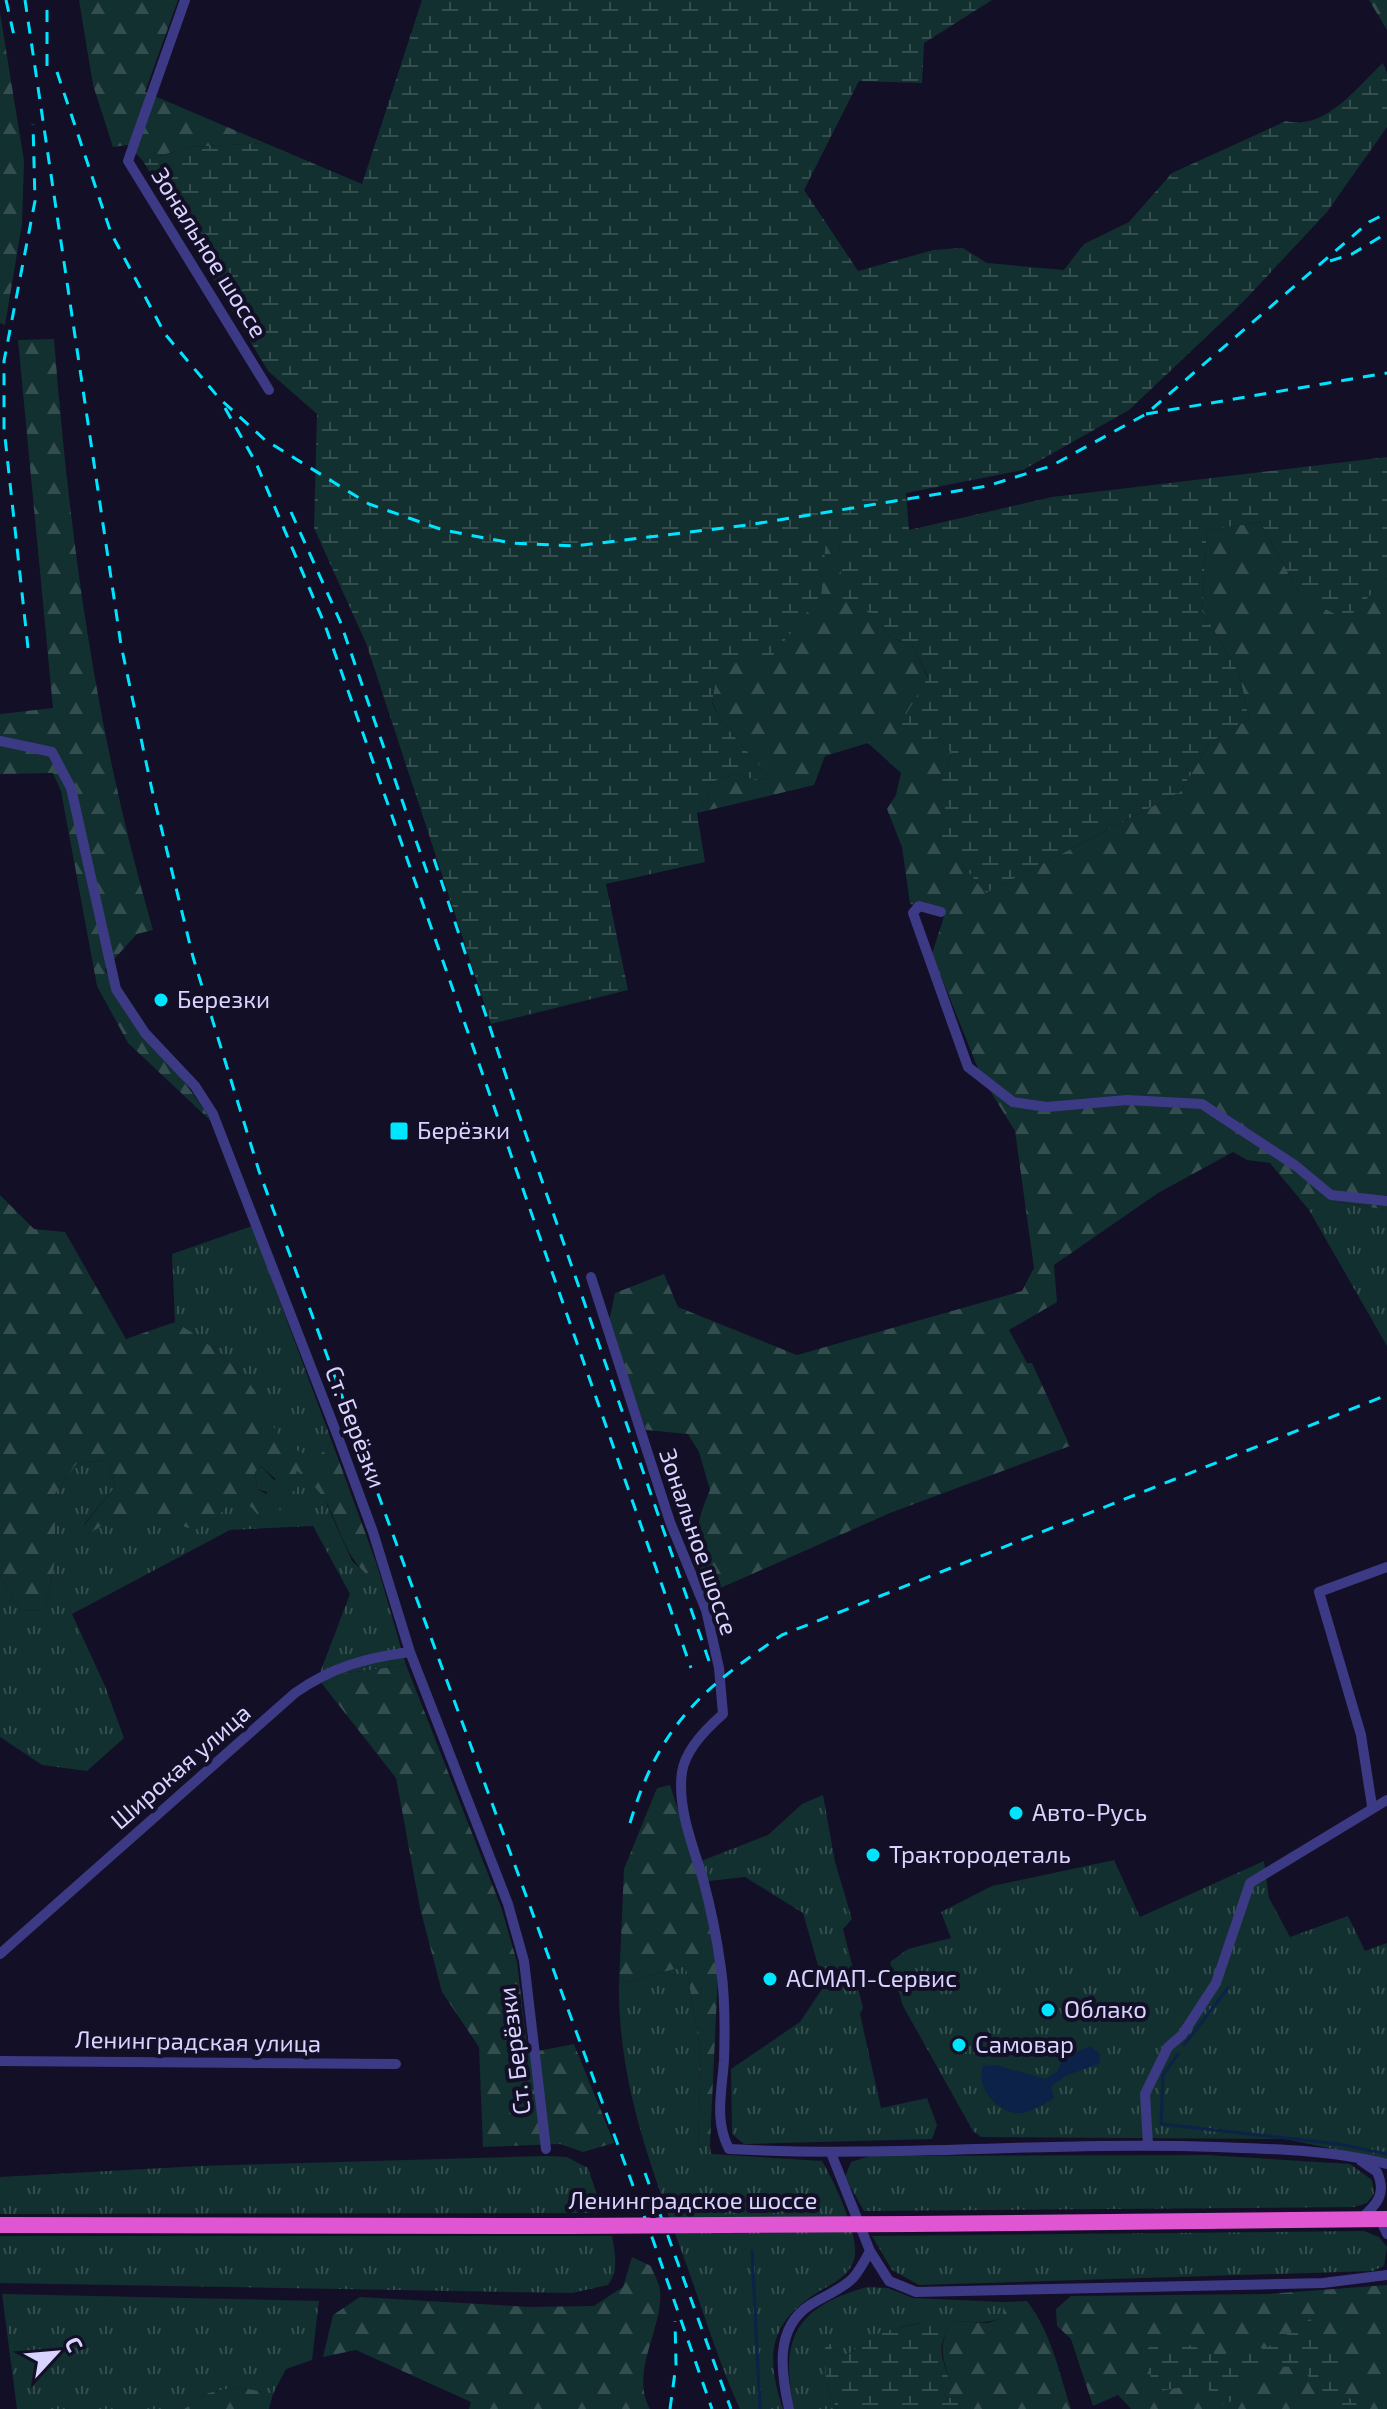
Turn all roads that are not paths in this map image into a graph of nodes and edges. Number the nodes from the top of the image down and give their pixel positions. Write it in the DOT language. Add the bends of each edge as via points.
graph roads {
  1 [pos="185,0"];
  2 [pos="269,390"];
  3 [pos="0,741"];
  4 [pos="941,912"];
  5 [pos="1387,1201"];
  6 [pos="591,1277"];
  7 [pos="1387,1567"];
  8 [pos="410,1652"];
  9 [pos="1387,1800"];
  10 [pos="1372,1806"];
  11 [pos="0,1954"];
  12 [pos="0,2061"];
  13 [pos="396,2064"];
  14 [pos="1148,2145"];
  15 [pos="546,2149"];
  16 [pos="831,2153"];
  17 [pos="1353,2156"];
  18 [pos="1387,2164"];
  19 [pos="1361,2219"];
  20 [pos="1385,2224"];
  21 [pos="0,2225"];
  22 [pos="870,2251"];
  23 [pos="1386,2275"];
  24 [pos="789,2409"];
  1 -- 2 [label="street, Зональное шоссе" via="128,161"];
  3 -- 8 [label="street, Ст. Берёзки" via="52,752 71,788 116,989 145,1033 195,1086 213,1114 368,1519"];
  4 -- 5 [label="street" via="919,906 913,913 968,1067 995,1091 1029,1106 1127,1100 1202,1104 1331,1195"];
  6 -- 16 [label="street, Зональное шоссе" via="665,1508 706,1610 719,1668 723,1714 690,1754 681,1784 722,1972 722,2135 729,2149"];
  7 -- 10 [label="street" via="1319,1592 1361,1735"];
  8 -- 11 [label="street, Широкая улица" via="354,1661 295,1693"];
  8 -- 15 [label="street, Ст. Берёзки" via="521,1949"];
  9 -- 10 [label="street"];
  10 -- 14 [label="street" via="1250,1883 1216,1983 1168,2047 1145,2094"];
  12 -- 13 [label="street, Ленинградская улица"];
  14 -- 16 [label="street"];
  14 -- 17 [label="street"];
  16 -- 22 [label="street"];
  17 -- 18 [label="street"];
  17 -- 19 [label="street" via="1377,2172 1382,2182 1378,2203"];
  19 -- 20 [label="highway, Ленинградское шоссе"];
  19 -- 21 [label="highway, Ленинградское шоссе, bridge"];
  22 -- 23 [label="street" via="889,2281 916,2292 1323,2283"];
  22 -- 24 [label="street" via="854,2277 800,2311 790,2325 782,2365"];
}
